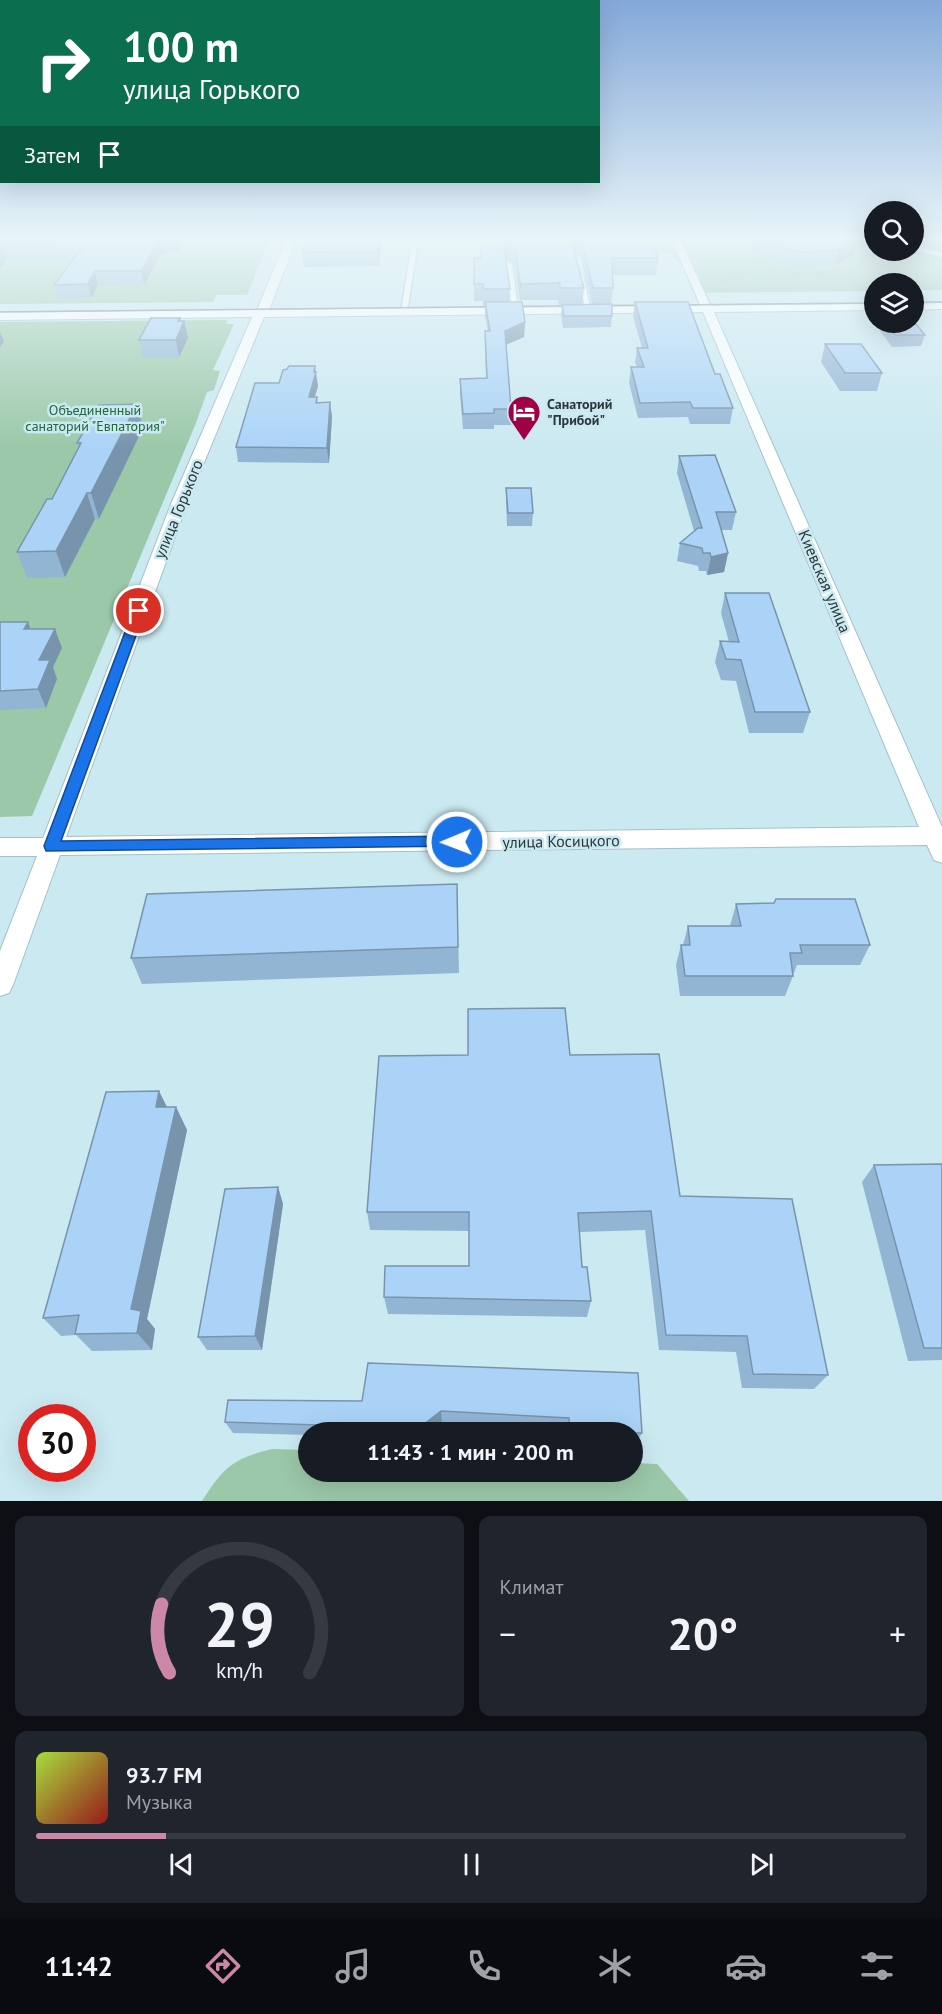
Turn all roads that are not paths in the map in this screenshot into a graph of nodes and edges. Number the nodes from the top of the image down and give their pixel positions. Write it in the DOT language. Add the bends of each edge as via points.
graph roads {
  1 [pos="263,310"];
  2 [pos="511,310"];
  3 [pos="707,310"];
  4 [pos="404,312"];
  5 [pos="260,314"];
  6 [pos="0,316"];
  7 [pos="940,842"];
  8 [pos="51,846"];
  9 [pos="0,847"];
  10 [pos="0,985"];
  1 -- 5 [label="street, улица Горького"];
  2 -- 4 [label="street"];
  3 -- 7 [label="street, Киевская улица"];
  4 -- 5 [label="street"];
  5 -- 6 [label="street"];
  5 -- 8 [label="street, улица Горького" via="179,504"];
  7 -- 8 [label="street, улица Косицкого"];
  8 -- 9 [label="street, улица Косицкого"];
  8 -- 10 [label="street, улица Горького"];
}
